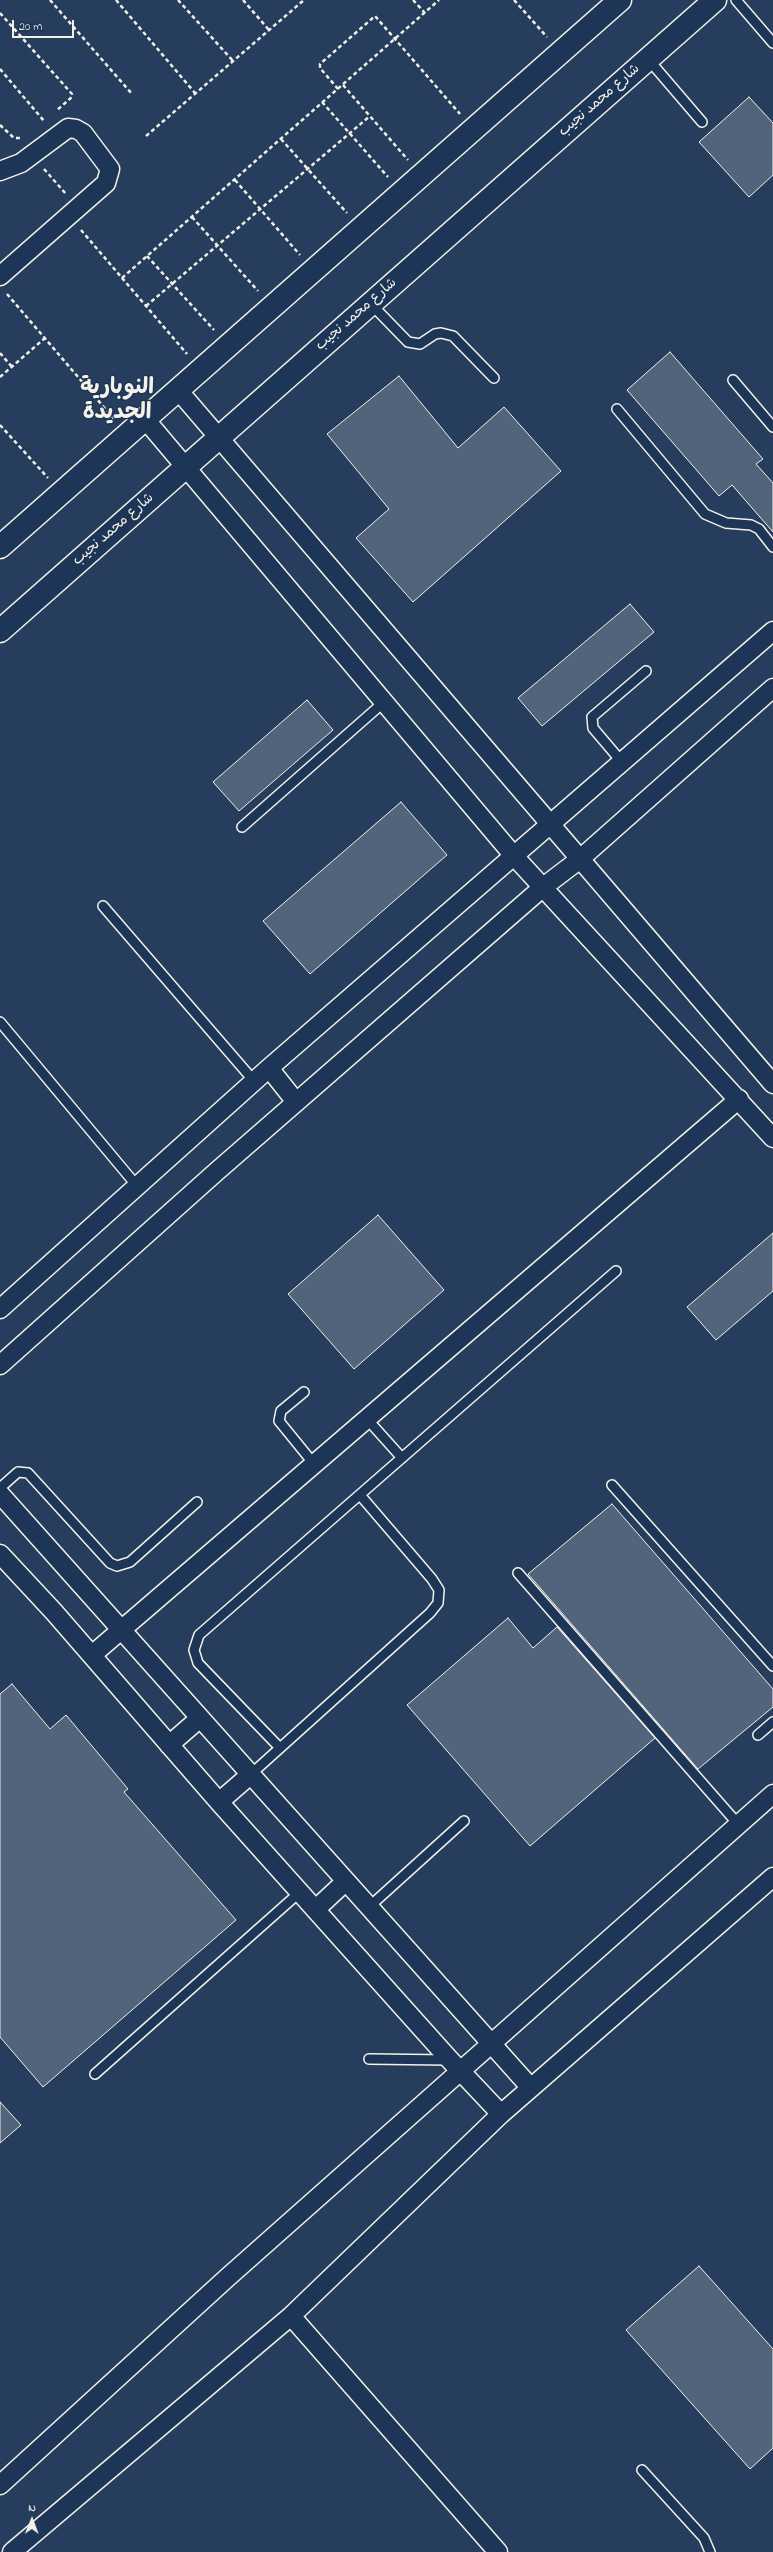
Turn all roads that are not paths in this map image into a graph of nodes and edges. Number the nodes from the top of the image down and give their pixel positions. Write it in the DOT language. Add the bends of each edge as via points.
graph roads {
  1 [pos="620,0"];
  2 [pos="715,0"];
  3 [pos="736,0"];
  4 [pos="773,43"];
  5 [pos="648,59"];
  6 [pos="702,122"];
  7 [pos="0,171"];
  8 [pos="2,284"];
  9 [pos="371,304"];
  10 [pos="494,378"];
  11 [pos="733,380"];
  12 [pos="178,390"];
  13 [pos="617,409"];
  14 [pos="145,419"];
  15 [pos="773,427"];
  16 [pos="219,438"];
  17 [pos="186,467"];
  18 [pos="0,547"];
  19 [pos="773,547"];
  20 [pos="0,631"];
  21 [pos="773,631"];
  22 [pos="646,671"];
  23 [pos="773,688"];
  24 [pos="384,702"];
  25 [pos="621,761"];
  26 [pos="550,823"];
  27 [pos="242,827"];
  28 [pos="514,856"];
  29 [pos="580,859"];
  30 [pos="542,888"];
  31 [pos="103,906"];
  32 [pos="0,1022"];
  33 [pos="269,1068"];
  34 [pos="254,1081"];
  35 [pos="773,1084"];
  36 [pos="740,1099"];
  37 [pos="296,1102"];
  38 [pos="773,1138"];
  39 [pos="137,1186"];
  40 [pos="616,1271"];
  41 [pos="0,1309"];
  42 [pos="0,1365"];
  43 [pos="304,1392"];
  44 [pos="367,1419"];
  45 [pos="402,1458"];
  46 [pos="314,1464"];
  47 [pos="612,1485"];
  48 [pos="0,1488"];
  49 [pos="0,1494"];
  50 [pos="360,1495"];
  51 [pos="197,1502"];
  52 [pos="0,1554"];
  53 [pos="518,1573"];
  54 [pos="121,1630"];
  55 [pos="92,1655"];
  56 [pos="773,1666"];
  57 [pos="200,1718"];
  58 [pos="773,1722"];
  59 [pos="758,1735"];
  60 [pos="169,1745"];
  61 [pos="280,1748"];
  62 [pos="250,1775"];
  63 [pos="773,1794"];
  64 [pos="219,1802"];
  65 [pos="464,1821"];
  66 [pos="738,1824"];
  67 [pos="773,1877"];
  68 [pos="346,1881"];
  69 [pos="300,1892"];
  70 [pos="369,1907"];
  71 [pos="316,1909"];
  72 [pos="491,2043"];
  73 [pos="369,2059"];
  74 [pos="454,2065"];
  75 [pos="95,2074"];
  76 [pos="531,2088"];
  77 [pos="501,2114"];
  78 [pos="291,2316"];
  79 [pos="642,2470"];
  80 [pos="0,2485"];
  81 [pos="0,2543"];
  82 [pos="3,2552"];
  83 [pos="12,2552"];
  84 [pos="498,2552"];
  85 [pos="710,2552"];
  1 -- 12 [label="street"];
  2 -- 5 [label="street, شارع محمد نجيب"];
  3 -- 4 [label="lane"];
  5 -- 6 [label="lane"];
  5 -- 9 [label="street, شارع محمد نجيب"];
  7 -- 8 [label="street" via="21,163 68,128 76,129 107,162 110,169 110,177 106,183 68,208"];
  9 -- 10 [label="lane" via="408,342 420,344 441,333 454,336"];
  9 -- 16 [label="street, شارع محمد نجيب"];
  11 -- 15 [label="lane"];
  12 -- 14 [label="street"];
  12 -- 16 [label="street"];
  13 -- 19 [label="lane" via="705,514 726,523 751,525 759,529"];
  14 -- 17 [label="street"];
  14 -- 18 [label="street"];
  16 -- 17 [label="street, شارع محمد نجيب"];
  16 -- 26 [label="street"];
  17 -- 20 [label="street, شارع محمد نجيب"];
  17 -- 24 [label="street"];
  21 -- 25 [label="street"];
  22 -- 25 [label="lane" via="592,717 593,728"];
  23 -- 29 [label="street"];
  24 -- 27 [label="lane"];
  24 -- 28 [label="street"];
  25 -- 26 [label="street"];
  26 -- 28 [label="street"];
  26 -- 29 [label="street"];
  28 -- 30 [label="street"];
  28 -- 33 [label="street"];
  29 -- 30 [label="street"];
  29 -- 35 [label="street"];
  30 -- 36 [label="street"];
  30 -- 37 [label="street"];
  31 -- 34 [label="lane"];
  32 -- 39 [label="lane"];
  33 -- 34 [label="street"];
  33 -- 37 [label="street"];
  34 -- 39 [label="street"];
  36 -- 38 [label="street"];
  36 -- 44 [label="street"];
  37 -- 42 [label="street"];
  39 -- 41 [label="street"];
  40 -- 45 [label="lane"];
  43 -- 46 [label="lane" via="281,1411 279,1421"];
  44 -- 45 [label="lane"];
  44 -- 46 [label="street"];
  45 -- 50 [label="lane"];
  46 -- 54 [label="street"];
  47 -- 56 [label="lane"];
  48 -- 51 [label="lane" via="18,1472 28,1472 110,1563 117,1566 130,1562"];
  49 -- 54 [label="street"];
  50 -- 61 [label="lane" via="432,1579 439,1590 438,1603"];
  50 -- 61 [label="lane" via="199,1634 196,1642 194,1650 198,1663"];
  52 -- 55 [label="street"];
  53 -- 66 [label="lane"];
  54 -- 55 [label="street"];
  54 -- 57 [label="street"];
  55 -- 60 [label="street"];
  57 -- 60 [label="street"];
  57 -- 62 [label="street"];
  58 -- 59 [label="lane"];
  60 -- 64 [label="street"];
  61 -- 62 [label="lane"];
  62 -- 64 [label="street"];
  62 -- 68 [label="street"];
  63 -- 66 [label="street"];
  64 -- 69 [label="street"];
  65 -- 70 [label="lane"];
  66 -- 72 [label="street"];
  67 -- 76 [label="street"];
  68 -- 70 [label="street"];
  68 -- 71 [label="street"];
  69 -- 71 [label="street"];
  69 -- 75 [label="lane"];
  70 -- 72 [label="street"];
  71 -- 74 [label="street"];
  72 -- 74 [label="street"];
  72 -- 76 [label="street"];
  73 -- 74 [label="lane"];
  74 -- 77 [label="street"];
  74 -- 80 [label="street" via="228,2277"];
  76 -- 77 [label="street"];
  77 -- 78 [label="street"];
  78 -- 83 [label="street"];
  78 -- 84 [label="street"];
  79 -- 85 [label="lane" via="704,2538"];
  81 -- 82 [label="street"];
}
